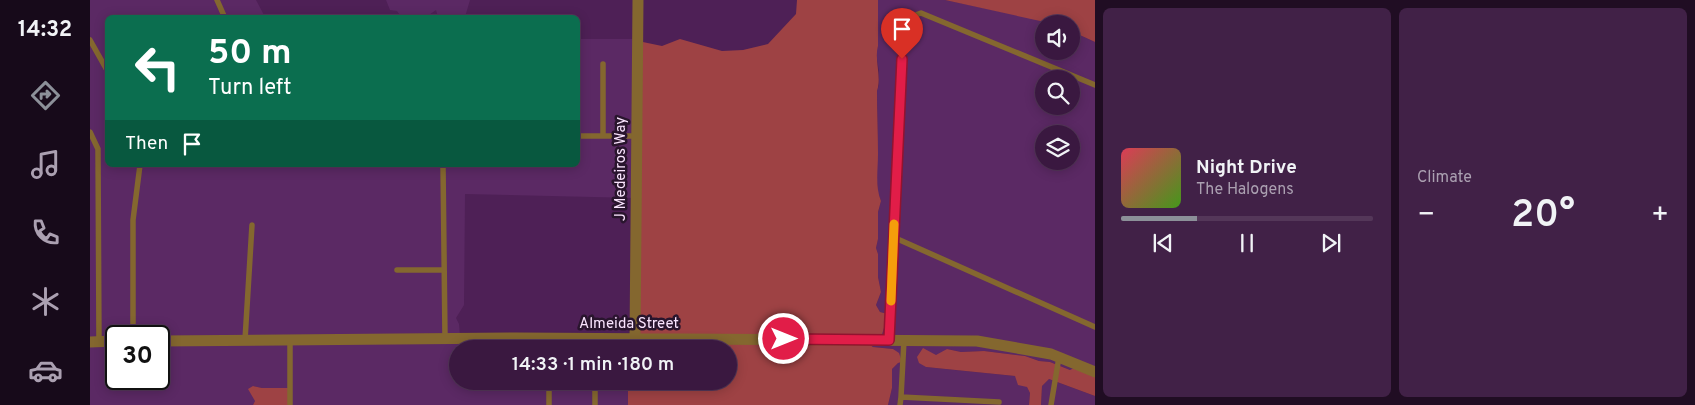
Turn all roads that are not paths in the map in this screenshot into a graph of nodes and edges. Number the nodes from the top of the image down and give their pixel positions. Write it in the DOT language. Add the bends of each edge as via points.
graph roads {
  1 [pos="217,0"];
  2 [pos="638,0"];
  3 [pos="223,15"];
  4 [pos="90,40"];
  5 [pos="603,64"];
  6 [pos="105,67"];
  7 [pos="1095,85"];
  8 [pos="90,132"];
  9 [pos="580,136"];
  10 [pos="602,136"];
  11 [pos="636,136"];
  12 [pos="140,167"];
  13 [pos="443,167"];
  14 [pos="252,225"];
  15 [pos="894,237"];
  16 [pos="398,270"];
  17 [pos="444,270"];
  18 [pos="133,325"];
  19 [pos="1095,327"];
  20 [pos="445,338"];
  21 [pos="635,339"];
  22 [pos="245,340"];
  23 [pos="290,340"];
  24 [pos="480,340"];
  25 [pos="618,340"];
  26 [pos="889,340"];
  27 [pos="904,340"];
  28 [pos="170,341"];
  29 [pos="95,342"];
  30 [pos="1059,358"];
  31 [pos="1095,372"];
  32 [pos="549,390"];
  33 [pos="595,390"];
  34 [pos="901,397"];
  35 [pos="998,402"];
  36 [pos="290,405"];
  37 [pos="549,405"];
  38 [pos="595,405"];
  39 [pos="900,405"];
  40 [pos="1052,405"];
  1 -- 3 [label="lane"];
  2 -- 11 [label="street, J Medeiros Way"];
  4 -- 6 [label="lane"];
  5 -- 10 [label="lane"];
  7 -- 15 [label="lane" via="922,13 904,19"];
  8 -- 29 [label="lane" via="98,149"];
  9 -- 10 [label="lane"];
  10 -- 11 [label="lane"];
  11 -- 21 [label="street, J Medeiros Way"];
  12 -- 18 [label="lane" via="133,220"];
  13 -- 17 [label="lane"];
  14 -- 22 [label="lane"];
  15 -- 19 [label="lane"];
  15 -- 26 [label="lane"];
  16 -- 17 [label="lane"];
  17 -- 20 [label="lane"];
  20 -- 23 [label="street, Almeida Street"];
  20 -- 24 [label="street, Almeida Street"];
  21 -- 25 [label="street, Almeida Street"];
  21 -- 26 [label="street, Almeida Street"];
  22 -- 23 [label="street, Almeida Street"];
  22 -- 28 [label="street, Almeida Street"];
  23 -- 36 [label="lane"];
  26 -- 27 [label="street, Almeida Street"];
  27 -- 30 [label="street, Almeida Street" via="977,341"];
  27 -- 34 [label="lane"];
  30 -- 31 [label="street, Almeida Street"];
  30 -- 40 [label="lane"];
  32 -- 37 [label="lane"];
  33 -- 38 [label="lane"];
  34 -- 35 [label="lane"];
  34 -- 39 [label="lane"];
}
